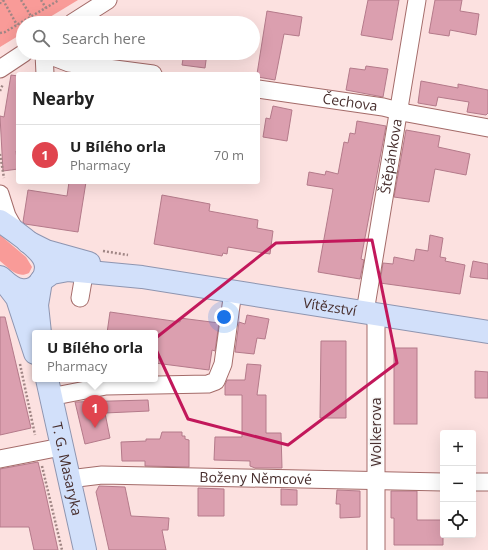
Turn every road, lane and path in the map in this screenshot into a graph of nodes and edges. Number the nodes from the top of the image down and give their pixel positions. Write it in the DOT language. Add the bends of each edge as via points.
graph roads {
  1 [pos="2,0"];
  2 [pos="21,0"];
  3 [pos="41,0"];
  4 [pos="59,0"];
  5 [pos="108,0"];
  6 [pos="417,0"];
  7 [pos="0,4"];
  8 [pos="46,8"];
  9 [pos="31,16"];
  10 [pos="83,16"];
  11 [pos="16,23"];
  12 [pos="16,26"];
  13 [pos="0,33"];
  14 [pos="16,58"];
  15 [pos="46,60"];
  16 [pos="61,60"];
  17 [pos="0,69"];
  18 [pos="45,72"];
  19 [pos="138,72"];
  20 [pos="260,89"];
  21 [pos="398,111"];
  22 [pos="488,128"];
  23 [pos="0,154"];
  24 [pos="1,176"];
  25 [pos="2,188"];
  26 [pos="0,221"];
  27 [pos="23,239"];
  28 [pos="99,250"];
  29 [pos="135,256"];
  30 [pos="82,266"];
  31 [pos="0,277"];
  32 [pos="42,281"];
  33 [pos="233,290"];
  34 [pos="80,298"];
  35 [pos="370,313"];
  36 [pos="40,330"];
  37 [pos="488,332"];
  38 [pos="27,356"];
  39 [pos="47,385"];
  40 [pos="78,385"];
  41 [pos="61,447"];
  42 [pos="39,452"];
  43 [pos="0,459"];
  44 [pos="69,480"];
  45 [pos="376,481"];
  46 [pos="440,482"];
  47 [pos="476,482"];
  48 [pos="488,482"];
  49 [pos="62,550"];
  50 [pos="85,550"];
  51 [pos="376,550"];
  1 -- 7 [label="path"];
  1 -- 11 [label="path"];
  2 -- 9 [label="path"];
  3 -- 8 [label="path"];
  4 -- 8 [label="path"];
  5 -- 10 [label="street"];
  6 -- 21 [label="street, Štěpánkova"];
  8 -- 9 [label="path"];
  12 -- 13 [label="path"];
  14 -- 17 [label="street"];
  15 -- 18 [label="street"];
  16 -- 19 [label="street"];
  20 -- 21 [label="street, Čechova"];
  21 -- 22 [label="street, Čechova"];
  21 -- 35 [label="street, Štěpánkova"];
  23 -- 24 [label="path"];
  24 -- 25 [label="path"];
  25 -- 27 [label="street" via="11,224"];
  26 -- 27 [label="main road"];
  27 -- 30 [label="main road, Vítězství"];
  27 -- 32 [label="main road" via="44,259 46,270"];
  28 -- 29 [label="path"];
  30 -- 32 [label="main road, Vítězství" via="52,273"];
  30 -- 33 [label="main road, Vítězství"];
  30 -- 34 [label="street"];
  31 -- 32 [label="main road" via="21,290 34,288"];
  31 -- 38 [label="main road" via="17,298"];
  32 -- 36 [label="main road" via="37,305"];
  33 -- 35 [label="main road, Vítězství"];
  33 -- 40 [label="street" via="223,364 216,381 208,384"];
  35 -- 37 [label="main road, Vítězství"];
  35 -- 45 [label="street, Wolkerova"];
  38 -- 42 [label="path"];
  39 -- 40 [label="street"];
  39 -- 41 [label="main road, T. G. Masaryka"];
  41 -- 42 [label="street"];
  41 -- 44 [label="main road, T. G. Masaryka"];
  42 -- 43 [label="street"];
  42 -- 49 [label="path"];
  44 -- 45 [label="street, Boženy Němcové" via="102,475"];
  44 -- 50 [label="main road, T. G. Masaryka"];
  45 -- 46 [label="street, Boženy Němcové"];
  45 -- 51 [label="street, Wolkerova"];
  47 -- 48 [label="street"];
}
